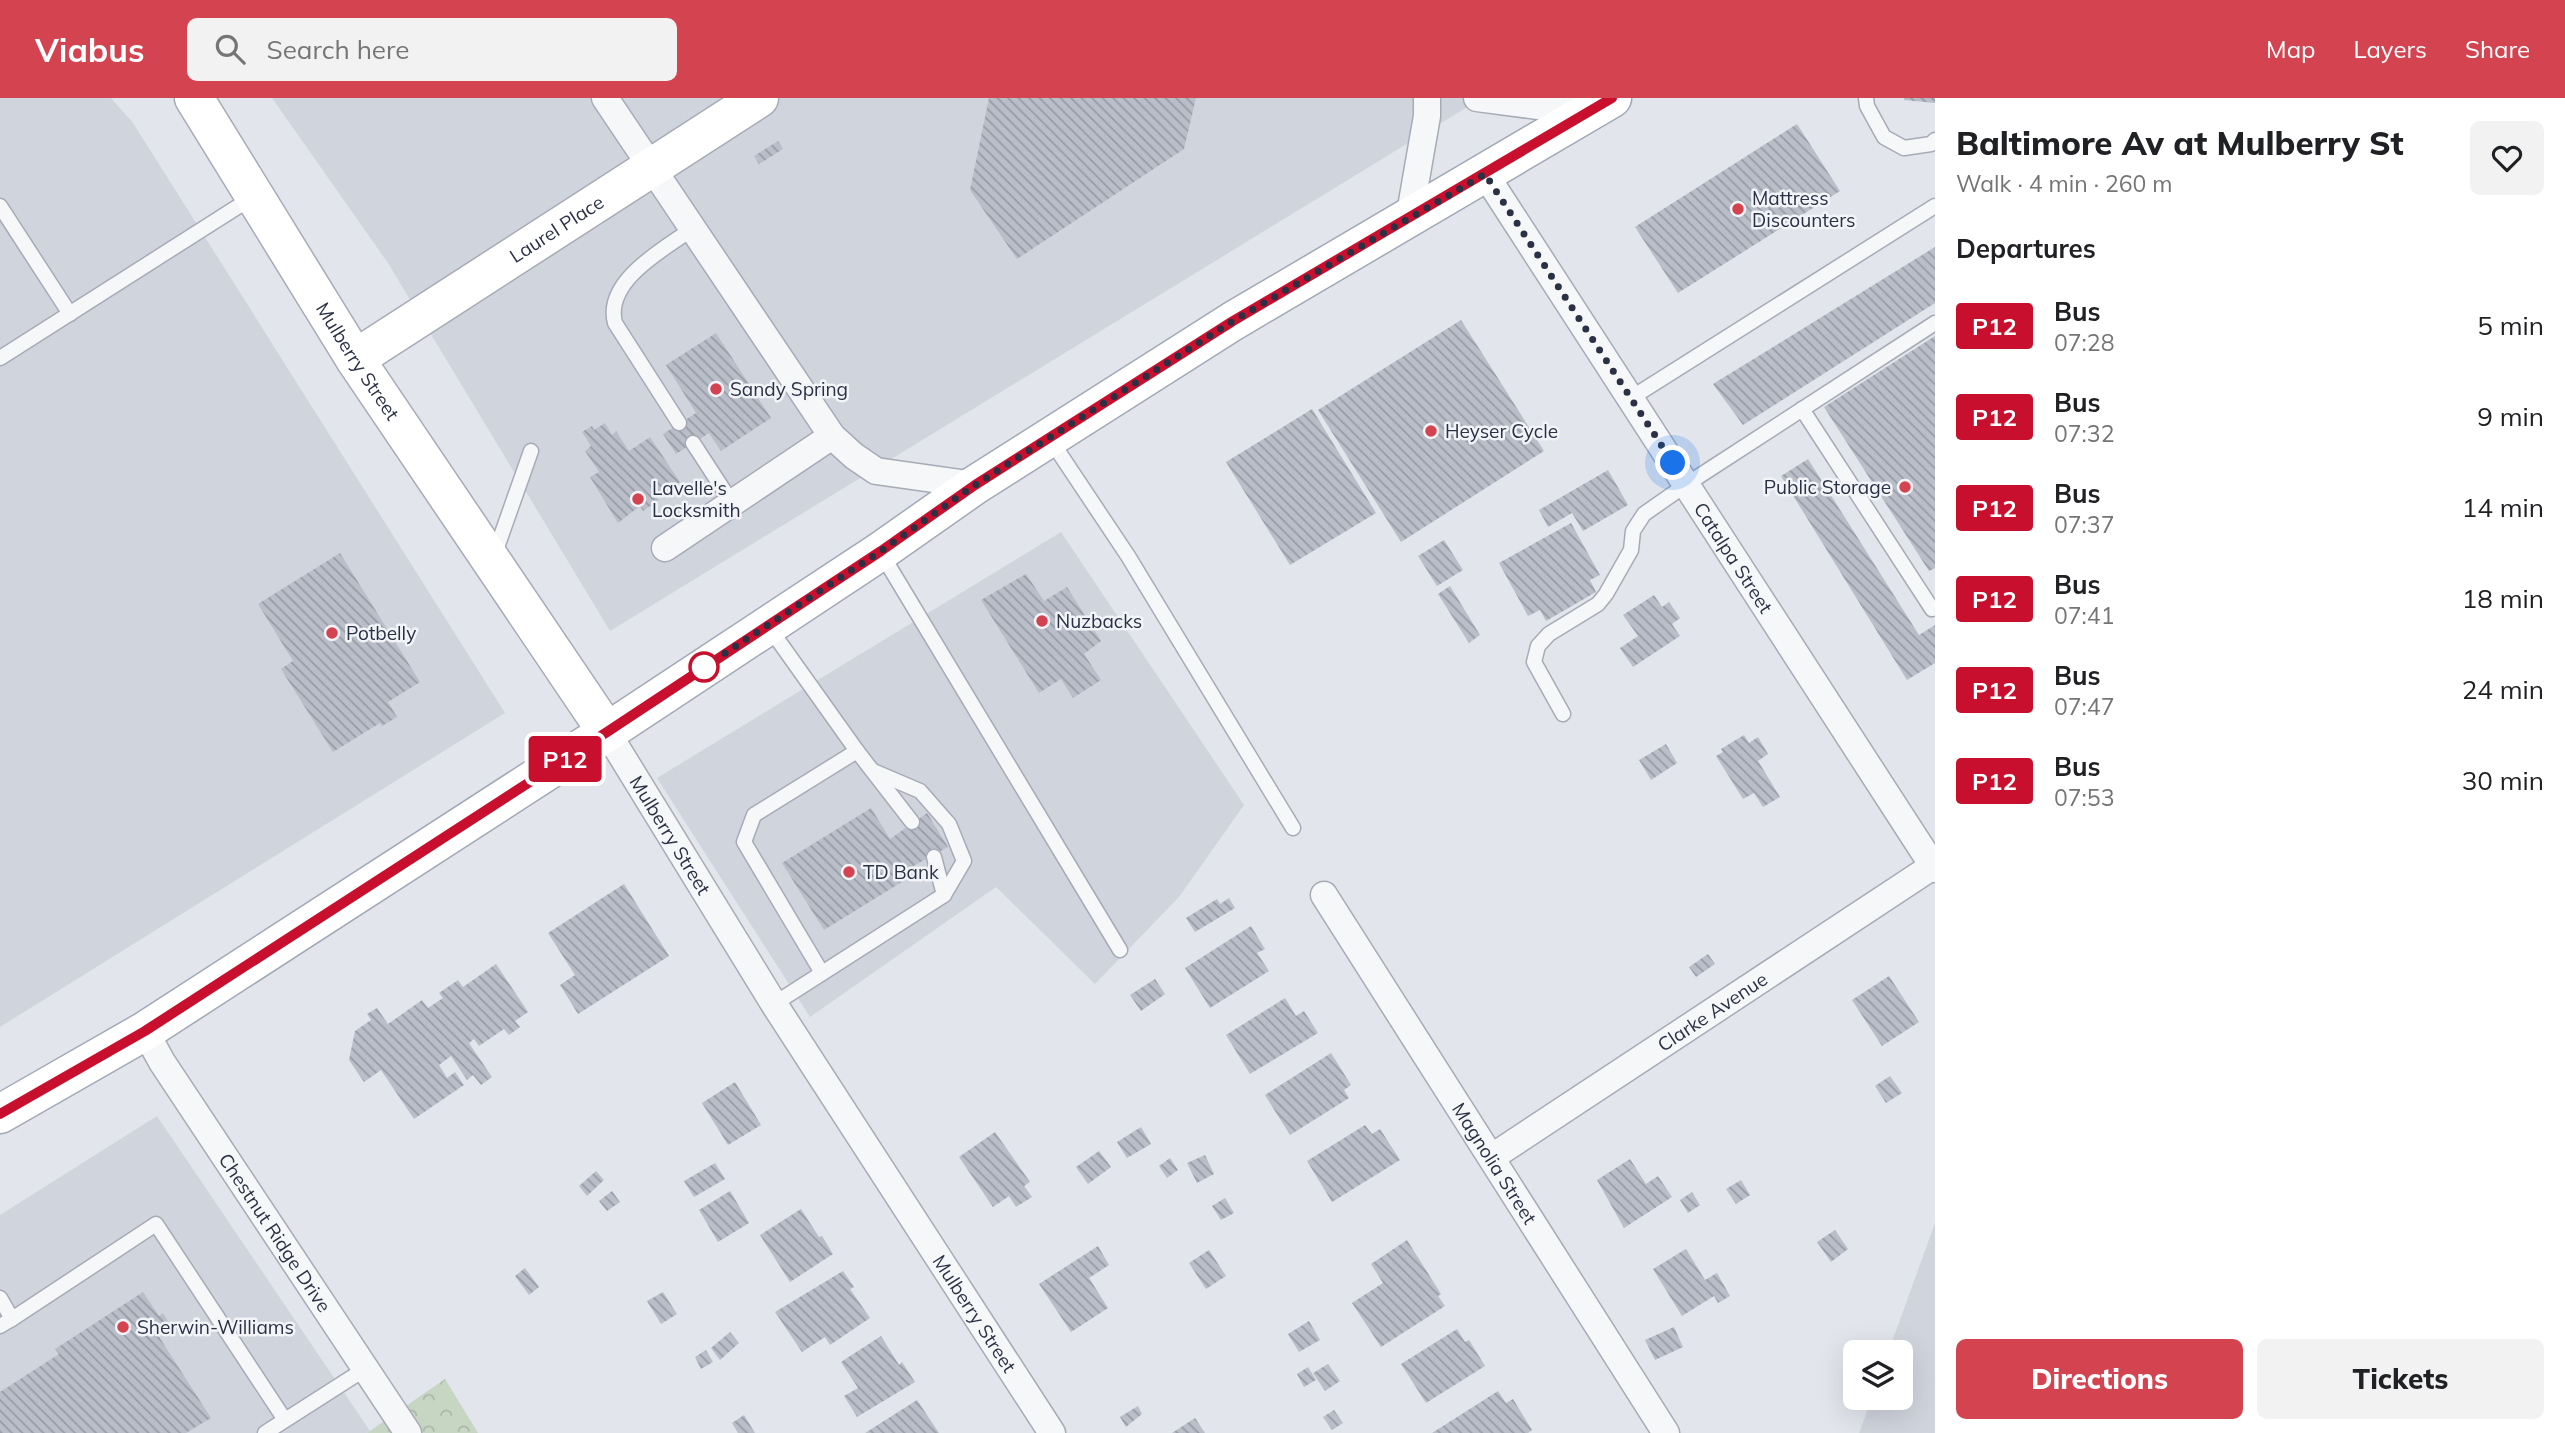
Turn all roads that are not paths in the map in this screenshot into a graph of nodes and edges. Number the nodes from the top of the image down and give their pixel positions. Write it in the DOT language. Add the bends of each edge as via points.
graph roads {
  1 [pos="194,98"];
  2 [pos="605,98"];
  3 [pos="759,98"];
  4 [pos="1427,98"];
  5 [pos="1478,98"];
  6 [pos="1866,98"];
  7 [pos="1601,106"];
  8 [pos="1935,140"];
  9 [pos="652,167"];
  10 [pos="1485,174"];
  11 [pos="254,196"];
  12 [pos="0,206"];
  13 [pos="1935,206"];
  14 [pos="1409,219"];
  15 [pos="692,229"];
  16 [pos="70,314"];
  17 [pos="1935,323"];
  18 [pos="0,358"];
  19 [pos="355,359"];
  20 [pos="1631,398"];
  21 [pos="1802,410"];
  22 [pos="679,423"];
  23 [pos="832,436"];
  24 [pos="1049,438"];
  25 [pos="693,443"];
  26 [pos="531,452"];
  27 [pos="1687,484"];
  28 [pos="975,485"];
  29 [pos="732,503"];
  30 [pos="665,548"];
  31 [pos="881,551"];
  32 [pos="492,563"];
  33 [pos="1935,608"];
  34 [pos="768,625"];
  35 [pos="1563,714"];
  36 [pos="607,732"];
  37 [pos="857,751"];
  38 [pos="872,770"];
  39 [pos="912,822"];
  40 [pos="1293,828"];
  41 [pos="934,857"];
  42 [pos="1934,868"];
  43 [pos="944,895"];
  44 [pos="1324,895"];
  45 [pos="1121,950"];
  46 [pos="822,973"];
  47 [pos="774,1004"];
  48 [pos="145,1031"];
  49 [pos="0,1114"];
  50 [pos="1492,1157"];
  51 [pos="0,1298"];
  52 [pos="6,1323"];
  53 [pos="365,1369"];
  54 [pos="285,1420"];
  55 [pos="265,1433"];
  56 [pos="408,1433"];
  57 [pos="1052,1433"];
  58 [pos="1667,1433"];
  1 -- 11 [label="main road, Mulberry Street"];
  2 -- 9 [label="street"];
  3 -- 9 [label="main road, Laurel Place"];
  4 -- 14 [label="street"];
  5 -- 7 [label="street"];
  6 -- 8 [label="lane" via="1884,137 1904,148"];
  7 -- 10 [label="main road"];
  9 -- 15 [label="street"];
  9 -- 19 [label="main road, Laurel Place"];
  10 -- 14 [label="main road"];
  10 -- 20 [label="street, Catalpa Street"];
  11 -- 16 [label="lane"];
  11 -- 19 [label="main road, Mulberry Street"];
  12 -- 16 [label="lane"];
  13 -- 20 [label="lane"];
  14 -- 24 [label="main road" via="1233,321"];
  15 -- 22 [label="lane" via="629,277 612,312"];
  15 -- 23 [label="street"];
  16 -- 18 [label="lane"];
  17 -- 21 [label="lane"];
  19 -- 32 [label="main road, Mulberry Street"];
  20 -- 27 [label="street, Catalpa Street"];
  21 -- 27 [label="lane"];
  21 -- 33 [label="lane" via="1932,610"];
  23 -- 28 [label="street" via="876,471"];
  23 -- 29 [label="street"];
  24 -- 28 [label="main road"];
  24 -- 40 [label="lane" via="1128,556"];
  25 -- 29 [label="lane"];
  26 -- 32 [label="lane"];
  27 -- 35 [label="lane" via="1644,514 1633,531 1631,550 1620,572 1598,604 1549,634 1538,646 1534,662"];
  27 -- 42 [label="street, Catalpa Street"];
  28 -- 31 [label="main road"];
  29 -- 30 [label="street"];
  31 -- 34 [label="main road"];
  31 -- 45 [label="lane"];
  32 -- 36 [label="main road, Mulberry Street"];
  34 -- 36 [label="main road"];
  34 -- 37 [label="lane"];
  36 -- 47 [label="street, Mulberry Street"];
  36 -- 48 [label="main road"];
  37 -- 38 [label="lane"];
  37 -- 46 [label="lane" via="754,815 744,842"];
  38 -- 39 [label="lane"];
  38 -- 43 [label="lane" via="920,791 949,824 964,861"];
  41 -- 43 [label="lane"];
  42 -- 50 [label="street, Clarke Avenue"];
  43 -- 46 [label="lane"];
  44 -- 50 [label="street, Magnolia Street"];
  46 -- 47 [label="lane"];
  47 -- 57 [label="street, Mulberry Street"];
  48 -- 49 [label="main road"];
  48 -- 53 [label="street, Chestnut Ridge Drive"];
  50 -- 58 [label="street, Magnolia Street"];
  51 -- 52 [label="lane"];
  52 -- 54 [label="lane" via="156,1224"];
  53 -- 54 [label="lane"];
  53 -- 56 [label="street, Chestnut Ridge Drive"];
  54 -- 55 [label="lane"];
}
